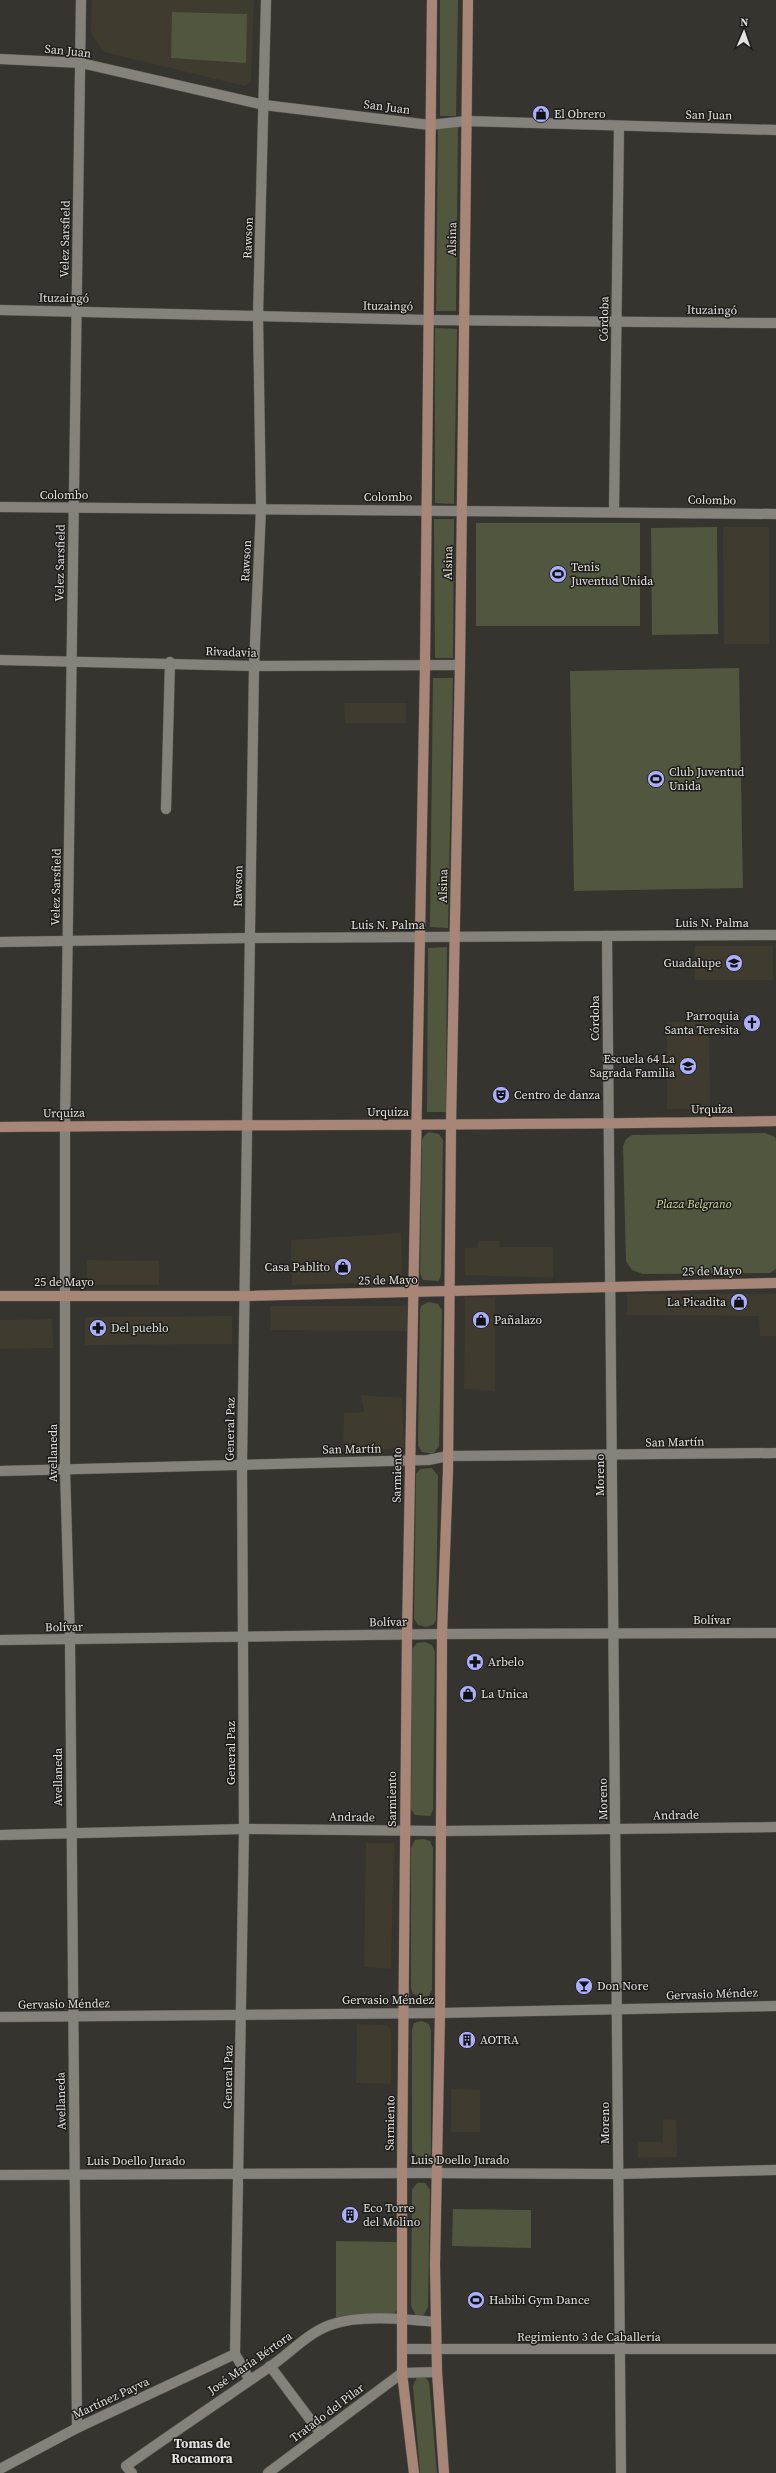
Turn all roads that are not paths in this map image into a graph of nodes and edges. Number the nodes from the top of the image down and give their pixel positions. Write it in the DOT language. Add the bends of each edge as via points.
graph roads {
  1 [pos="82,0"];
  2 [pos="266,0"];
  3 [pos="432,0"];
  4 [pos="468,0"];
  5 [pos="0,59"];
  6 [pos="80,63"];
  7 [pos="264,105"];
  8 [pos="466,120"];
  9 [pos="430,125"];
  10 [pos="618,126"];
  11 [pos="776,130"];
  12 [pos="0,310"];
  13 [pos="77,312"];
  14 [pos="258,316"];
  15 [pos="428,320"];
  16 [pos="464,320"];
  17 [pos="617,322"];
  18 [pos="776,323"];
  19 [pos="0,507"];
  20 [pos="74,508"];
  21 [pos="261,509"];
  22 [pos="427,510"];
  23 [pos="462,510"];
  24 [pos="614,512"];
  25 [pos="776,514"];
  26 [pos="0,660"];
  27 [pos="72,660"];
  28 [pos="170,662"];
  29 [pos="425,665"];
  30 [pos="460,665"];
  31 [pos="254,666"];
  32 [pos="166,809"];
  33 [pos="776,935"];
  34 [pos="607,936"];
  35 [pos="250,938"];
  36 [pos="419,938"];
  37 [pos="455,938"];
  38 [pos="68,941"];
  39 [pos="0,942"];
  40 [pos="776,1121"];
  41 [pos="248,1124"];
  42 [pos="608,1124"];
  43 [pos="415,1125"];
  44 [pos="65,1126"];
  45 [pos="451,1126"];
  46 [pos="0,1127"];
  47 [pos="776,1283"];
  48 [pos="611,1286"];
  49 [pos="413,1292"];
  50 [pos="449,1292"];
  51 [pos="66,1295"];
  52 [pos="0,1296"];
  53 [pos="245,1296"];
  54 [pos="776,1453"];
  55 [pos="448,1456"];
  56 [pos="612,1456"];
  57 [pos="410,1460"];
  58 [pos="242,1464"];
  59 [pos="65,1469"];
  60 [pos="0,1471"];
  61 [pos="776,1633"];
  62 [pos="442,1634"];
  63 [pos="614,1634"];
  64 [pos="407,1635"];
  65 [pos="243,1637"];
  66 [pos="0,1640"];
  67 [pos="70,1640"];
  68 [pos="776,1827"];
  69 [pos="244,1829"];
  70 [pos="617,1829"];
  71 [pos="405,1831"];
  72 [pos="441,1831"];
  73 [pos="71,1834"];
  74 [pos="0,1835"];
  75 [pos="776,2006"];
  76 [pos="617,2010"];
  77 [pos="404,2013"];
  78 [pos="440,2013"];
  79 [pos="242,2014"];
  80 [pos="73,2017"];
  81 [pos="0,2018"];
  82 [pos="776,2170"];
  83 [pos="240,2173"];
  84 [pos="402,2173"];
  85 [pos="74,2174"];
  86 [pos="436,2174"];
  87 [pos="618,2174"];
  88 [pos="0,2175"];
  89 [pos="401,2318"];
  90 [pos="436,2322"];
  91 [pos="402,2349"];
  92 [pos="436,2349"];
  93 [pos="776,2349"];
  94 [pos="620,2351"];
  95 [pos="235,2354"];
  96 [pos="270,2366"];
  97 [pos="437,2372"];
  98 [pos="402,2373"];
  99 [pos="249,2379"];
  100 [pos="77,2428"];
  101 [pos="321,2434"];
  102 [pos="0,2469"];
  103 [pos="129,2469"];
  104 [pos="268,2473"];
  105 [pos="414,2473"];
  106 [pos="444,2473"];
  107 [pos="621,2473"];
  1 -- 6 [label="street, Velez Sarsfield"];
  2 -- 7 [label="street, Rawson"];
  3 -- 9 [label="main road, Alsina"];
  4 -- 8 [label="main road, Alsina"];
  5 -- 6 [label="street, San Juan"];
  6 -- 7 [label="street, San Juan"];
  6 -- 13 [label="street, Velez Sarsfield"];
  7 -- 9 [label="street, San Juan"];
  7 -- 14 [label="street, Rawson"];
  8 -- 9 [label="street, San Juan"];
  8 -- 10 [label="street, San Juan"];
  8 -- 16 [label="main road, Alsina"];
  9 -- 15 [label="main road, Alsina"];
  10 -- 11 [label="street, San Juan"];
  10 -- 17 [label="street, Córdoba"];
  12 -- 13 [label="street, Ituzaingó"];
  13 -- 14 [label="street, Ituzaingó"];
  13 -- 20 [label="street, Velez Sarsfield"];
  14 -- 15 [label="street, Ituzaingó"];
  14 -- 21 [label="street, Rawson"];
  15 -- 16 [label="street, Ituzaingó"];
  15 -- 22 [label="main road, Alsina"];
  16 -- 17 [label="street, Ituzaingó"];
  16 -- 23 [label="main road, Alsina"];
  17 -- 18 [label="street, Ituzaingó"];
  17 -- 24 [label="street, Córdoba"];
  19 -- 20 [label="street, Colombo"];
  20 -- 21 [label="street, Colombo"];
  20 -- 27 [label="street, Velez Sarsfield"];
  21 -- 22 [label="street, Colombo"];
  21 -- 31 [label="street, Rawson"];
  22 -- 23 [label="street, Colombo"];
  22 -- 29 [label="main road, Alsina"];
  23 -- 24 [label="street, Colombo"];
  23 -- 30 [label="main road, Alsina"];
  24 -- 25 [label="street, Colombo"];
  26 -- 27 [label="street, Rivadavia"];
  27 -- 28 [label="street, Rivadavia"];
  27 -- 38 [label="street, Velez Sarsfield"];
  28 -- 31 [label="street, Rivadavia"];
  28 -- 32 [label="street"];
  29 -- 30 [label="street, Rivadavia"];
  29 -- 31 [label="street, Rivadavia"];
  29 -- 36 [label="main road, Alsina"];
  30 -- 37 [label="main road, Alsina"];
  31 -- 35 [label="street, Rawson"];
  33 -- 34 [label="street, Luis N. Palma"];
  34 -- 37 [label="street, Luis N. Palma"];
  34 -- 42 [label="street, Córdoba"];
  35 -- 36 [label="street, Luis N. Palma"];
  35 -- 38 [label="street, Luis N. Palma"];
  35 -- 41 [label="street, Rawson"];
  36 -- 37 [label="street, Luis N. Palma"];
  36 -- 43 [label="main road, Alsina"];
  37 -- 45 [label="main road, Alsina"];
  38 -- 39 [label="street, Luis N. Palma"];
  38 -- 44 [label="street, Velez Sarsfield"];
  40 -- 42 [label="main road, Urquiza"];
  41 -- 43 [label="main road, Urquiza"];
  41 -- 44 [label="main road, Urquiza"];
  41 -- 53 [label="street, General Paz"];
  42 -- 45 [label="main road, Urquiza"];
  42 -- 48 [label="street, Moreno"];
  43 -- 45 [label="main road, Urquiza"];
  43 -- 49 [label="main road, Sarmiento"];
  44 -- 46 [label="main road, Urquiza"];
  44 -- 51 [label="street, Avellaneda"];
  45 -- 50 [label="main road"];
  47 -- 48 [label="main road, 25 de Mayo"];
  48 -- 50 [label="main road, 25 de Mayo"];
  48 -- 56 [label="street, Moreno"];
  49 -- 50 [label="main road, 25 de Mayo"];
  49 -- 53 [label="main road, 25 de Mayo"];
  49 -- 57 [label="main road, Sarmiento"];
  50 -- 55 [label="main road"];
  51 -- 52 [label="main road, 25 de Mayo"];
  51 -- 53 [label="main road, 25 de Mayo"];
  51 -- 59 [label="street, Avellaneda"];
  53 -- 58 [label="street, General Paz"];
  54 -- 56 [label="street, San Martín"];
  55 -- 56 [label="street, San Martín"];
  55 -- 57 [label="street, San Martín"];
  55 -- 62 [label="main road"];
  56 -- 63 [label="street, Moreno"];
  57 -- 58 [label="street, San Martín"];
  57 -- 64 [label="main road, Sarmiento"];
  58 -- 59 [label="street, San Martín"];
  58 -- 65 [label="street, General Paz"];
  59 -- 60 [label="street, San Martín"];
  59 -- 67 [label="street, Avellaneda"];
  61 -- 63 [label="street, Bolívar"];
  62 -- 63 [label="street, Bolívar"];
  62 -- 64 [label="street, Bolívar"];
  62 -- 72 [label="main road"];
  63 -- 70 [label="street, Moreno"];
  64 -- 65 [label="street, Bolívar"];
  64 -- 71 [label="main road, Sarmiento"];
  65 -- 67 [label="street, Bolívar"];
  65 -- 69 [label="street, General Paz"];
  66 -- 67 [label="street, Bolívar"];
  67 -- 73 [label="street, Avellaneda"];
  68 -- 70 [label="street, Andrade"];
  69 -- 71 [label="street, Andrade"];
  69 -- 73 [label="street, Andrade"];
  69 -- 79 [label="street, General Paz"];
  70 -- 72 [label="street, Andrade"];
  70 -- 76 [label="street, Moreno"];
  71 -- 72 [label="street, Andrade"];
  71 -- 77 [label="main road, Sarmiento"];
  72 -- 78 [label="main road"];
  73 -- 74 [label="street, Andrade"];
  73 -- 80 [label="street, Avellaneda"];
  75 -- 76 [label="street, Gervasio Méndez"];
  76 -- 78 [label="street, Gervasio Méndez"];
  76 -- 87 [label="street, Moreno"];
  77 -- 78 [label="street, Gervasio Méndez"];
  77 -- 79 [label="street, Gervasio Méndez"];
  77 -- 84 [label="main road, Sarmiento"];
  78 -- 86 [label="main road"];
  79 -- 80 [label="street, Gervasio Méndez"];
  79 -- 83 [label="street, General Paz"];
  80 -- 81 [label="street, Gervasio Méndez"];
  80 -- 85 [label="street, Avellaneda"];
  82 -- 87 [label="street, Luis Doello Jurado"];
  83 -- 84 [label="street, Luis Doello Jurado"];
  83 -- 85 [label="street, Luis Doello Jurado"];
  83 -- 95 [label="street, General Paz"];
  84 -- 86 [label="street, Luis Doello Jurado"];
  84 -- 89 [label="main road, Sarmiento"];
  85 -- 88 [label="street, Luis Doello Jurado"];
  85 -- 100 [label="street, Avellaneda"];
  86 -- 87 [label="street, Luis Doello Jurado"];
  86 -- 90 [label="main road"];
  87 -- 94 [label="street, Moreno"];
  89 -- 90 [label="street, José María Bértora"];
  89 -- 91 [label="main road, Sarmiento"];
  89 -- 96 [label="street, José María Bértora" via="347,2321 330,2325 315,2332"];
  90 -- 92 [label="main road"];
  91 -- 92 [label="street, Regimiento 3 de Caballería"];
  91 -- 98 [label="main road, Sarmiento"];
  92 -- 94 [label="street, Regimiento 3 de Caballería"];
  92 -- 97 [label="main road"];
  93 -- 94 [label="street, Regimiento 3 de Caballería"];
  94 -- 107 [label="street, Moreno"];
  95 -- 99 [label="street"];
  95 -- 100 [label="street, Martínez Payva"];
  96 -- 99 [label="street, José María Bértora"];
  96 -- 101 [label="street"];
  97 -- 98 [label="street"];
  97 -- 106 [label="main road"];
  98 -- 101 [label="street, Tratado del Pilar"];
  98 -- 105 [label="main road, Sarmiento"];
  99 -- 103 [label="street, José María Bértora"];
  100 -- 102 [label="street, Martínez Payva"];
  101 -- 104 [label="street, Tratado del Pilar"];
}
